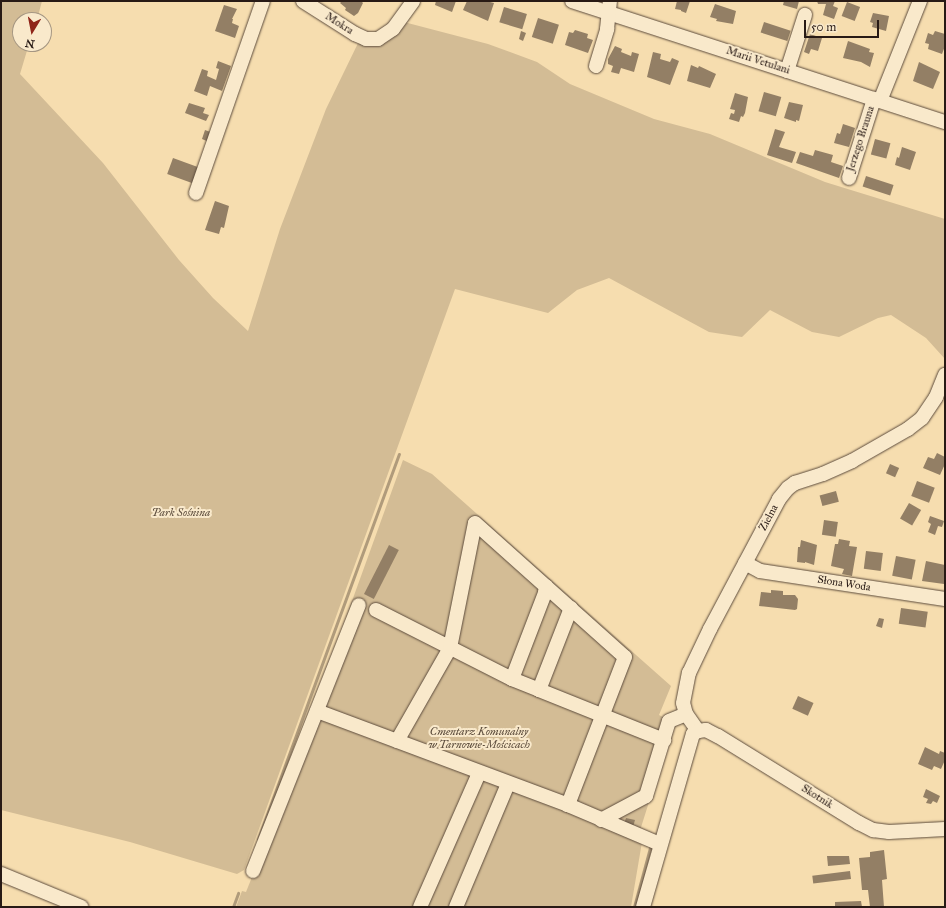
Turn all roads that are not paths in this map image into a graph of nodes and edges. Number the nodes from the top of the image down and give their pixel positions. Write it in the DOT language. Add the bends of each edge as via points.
graph roads {
  1 [pos="263,1"];
  2 [pos="303,1"];
  3 [pos="413,1"];
  4 [pos="572,1"];
  5 [pos="920,1"];
  6 [pos="609,7"];
  7 [pos="805,15"];
  8 [pos="596,66"];
  9 [pos="787,71"];
  10 [pos="877,100"];
  11 [pos="945,122"];
  12 [pos="849,178"];
  13 [pos="196,192"];
  14 [pos="945,375"];
  15 [pos="745,563"];
  16 [pos="546,586"];
  17 [pos="945,599"];
  18 [pos="359,605"];
  19 [pos="571,608"];
  20 [pos="376,610"];
  21 [pos="450,648"];
  22 [pos="512,679"];
  23 [pos="539,690"];
  24 [pos="317,711"];
  25 [pos="686,714"];
  26 [pos="603,715"];
  27 [pos="698,731"];
  28 [pos="664,740"];
  29 [pos="397,741"];
  30 [pos="479,773"];
  31 [pos="508,784"];
  32 [pos="568,805"];
  33 [pos="601,820"];
  34 [pos="945,829"];
  35 [pos="660,844"];
  36 [pos="253,871"];
  37 [pos="1,874"];
  38 [pos="82,907"];
  39 [pos="420,907"];
  40 [pos="456,907"];
  41 [pos="643,907"];
  1 -- 13 [label="street"];
  2 -- 3 [label="street, Mokra" via="366,39 378,39 394,29"];
  4 -- 6 [label="street, Marii Vetulani"];
  5 -- 10 [label="street, Jerzego Brauna"];
  6 -- 8 [label="street" via="607,29"];
  6 -- 9 [label="street, Marii Vetulani"];
  7 -- 9 [label="street"];
  9 -- 10 [label="street, Marii Vetulani"];
  10 -- 11 [label="street, Marii Vetulani"];
  10 -- 12 [label="street, Jerzego Brauna"];
  14 -- 15 [label="street, Zielna" via="936,397 922,418 908,429 852,461 788,488 779,499"];
  15 -- 17 [label="street, Słona Woda" via="760,571"];
  15 -- 25 [label="street, Zielna" via="689,673 683,703"];
  16 -- 19 [label="street"];
  16 -- 21 [label="street" via="475,523"];
  16 -- 22 [label="street"];
  18 -- 24 [label="street"];
  19 -- 23 [label="street"];
  19 -- 26 [label="street" via="625,657"];
  20 -- 21 [label="street"];
  21 -- 22 [label="street"];
  21 -- 29 [label="street"];
  22 -- 23 [label="street"];
  23 -- 26 [label="street"];
  24 -- 29 [label="street"];
  24 -- 36 [label="street"];
  25 -- 27 [label="street"];
  25 -- 28 [label="street" via="669,721"];
  26 -- 28 [label="street"];
  26 -- 32 [label="street"];
  27 -- 34 [label="street, Skotnik" via="706,730 718,736 874,830 889,832"];
  27 -- 35 [label="street" via="693,734"];
  28 -- 33 [label="street" via="646,796"];
  29 -- 30 [label="street"];
  30 -- 31 [label="street"];
  30 -- 39 [label="street"];
  31 -- 32 [label="street"];
  31 -- 40 [label="street"];
  32 -- 33 [label="street"];
  33 -- 35 [label="street"];
  35 -- 41 [label="street"];
  37 -- 38 [label="street"];
}
